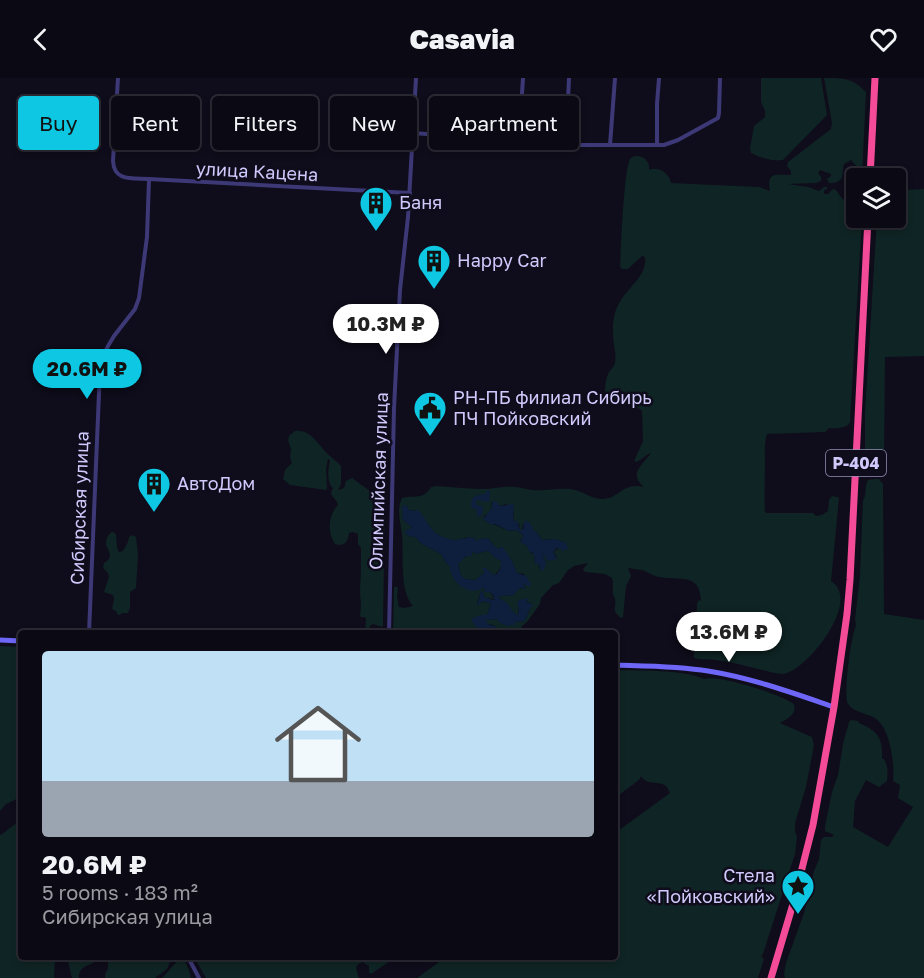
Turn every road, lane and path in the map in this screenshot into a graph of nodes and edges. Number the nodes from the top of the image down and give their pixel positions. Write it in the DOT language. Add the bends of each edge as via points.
graph roads {
  1 [pos="118,78"];
  2 [pos="416,78"];
  3 [pos="523,78"];
  4 [pos="569,78"];
  5 [pos="615,78"];
  6 [pos="659,78"];
  7 [pos="720,78"];
  8 [pos="875,78"];
  9 [pos="415,96"];
  10 [pos="522,96"];
  11 [pos="568,96"];
  12 [pos="579,144"];
  13 [pos="610,145"];
  14 [pos="657,145"];
  15 [pos="412,150"];
  16 [pos="870,168"];
  17 [pos="149,179"];
  18 [pos="410,193"];
  19 [pos="868,228"];
  20 [pos="89,630"];
  21 [pos="389,630"];
  22 [pos="0,640"];
  23 [pos="18,641"];
  24 [pos="618,665"];
  25 [pos="834,707"];
  26 [pos="190,960"];
  27 [pos="199,978"];
  28 [pos="771,978"];
  1 -- 17 [label="street, улица Кацена" via="114,169 121,176"];
  2 -- 9 [label="street, Олимпийская улица"];
  3 -- 10 [label="street"];
  4 -- 11 [label="street"];
  5 -- 13 [label="street"];
  6 -- 14 [label="street"];
  7 -- 14 [label="street" via="718,118 673,142"];
  8 -- 16 [label="highway"];
  12 -- 13 [label="street"];
  13 -- 14 [label="street"];
  15 -- 18 [label="street, Олимпийская улица"];
  17 -- 18 [label="street, улица Кацена"];
  17 -- 20 [label="street, Сибирская улица" via="139,298 101,361"];
  18 -- 21 [label="street, Олимпийская улица" via="394,408"];
  19 -- 25 [label="highway, Р-404" via="850,580"];
  22 -- 23 [label="street"];
  24 -- 25 [label="street" via="681,667 723,674"];
  25 -- 28 [label="highway, Р-404" via="804,863"];
  26 -- 27 [label="street"];
}
